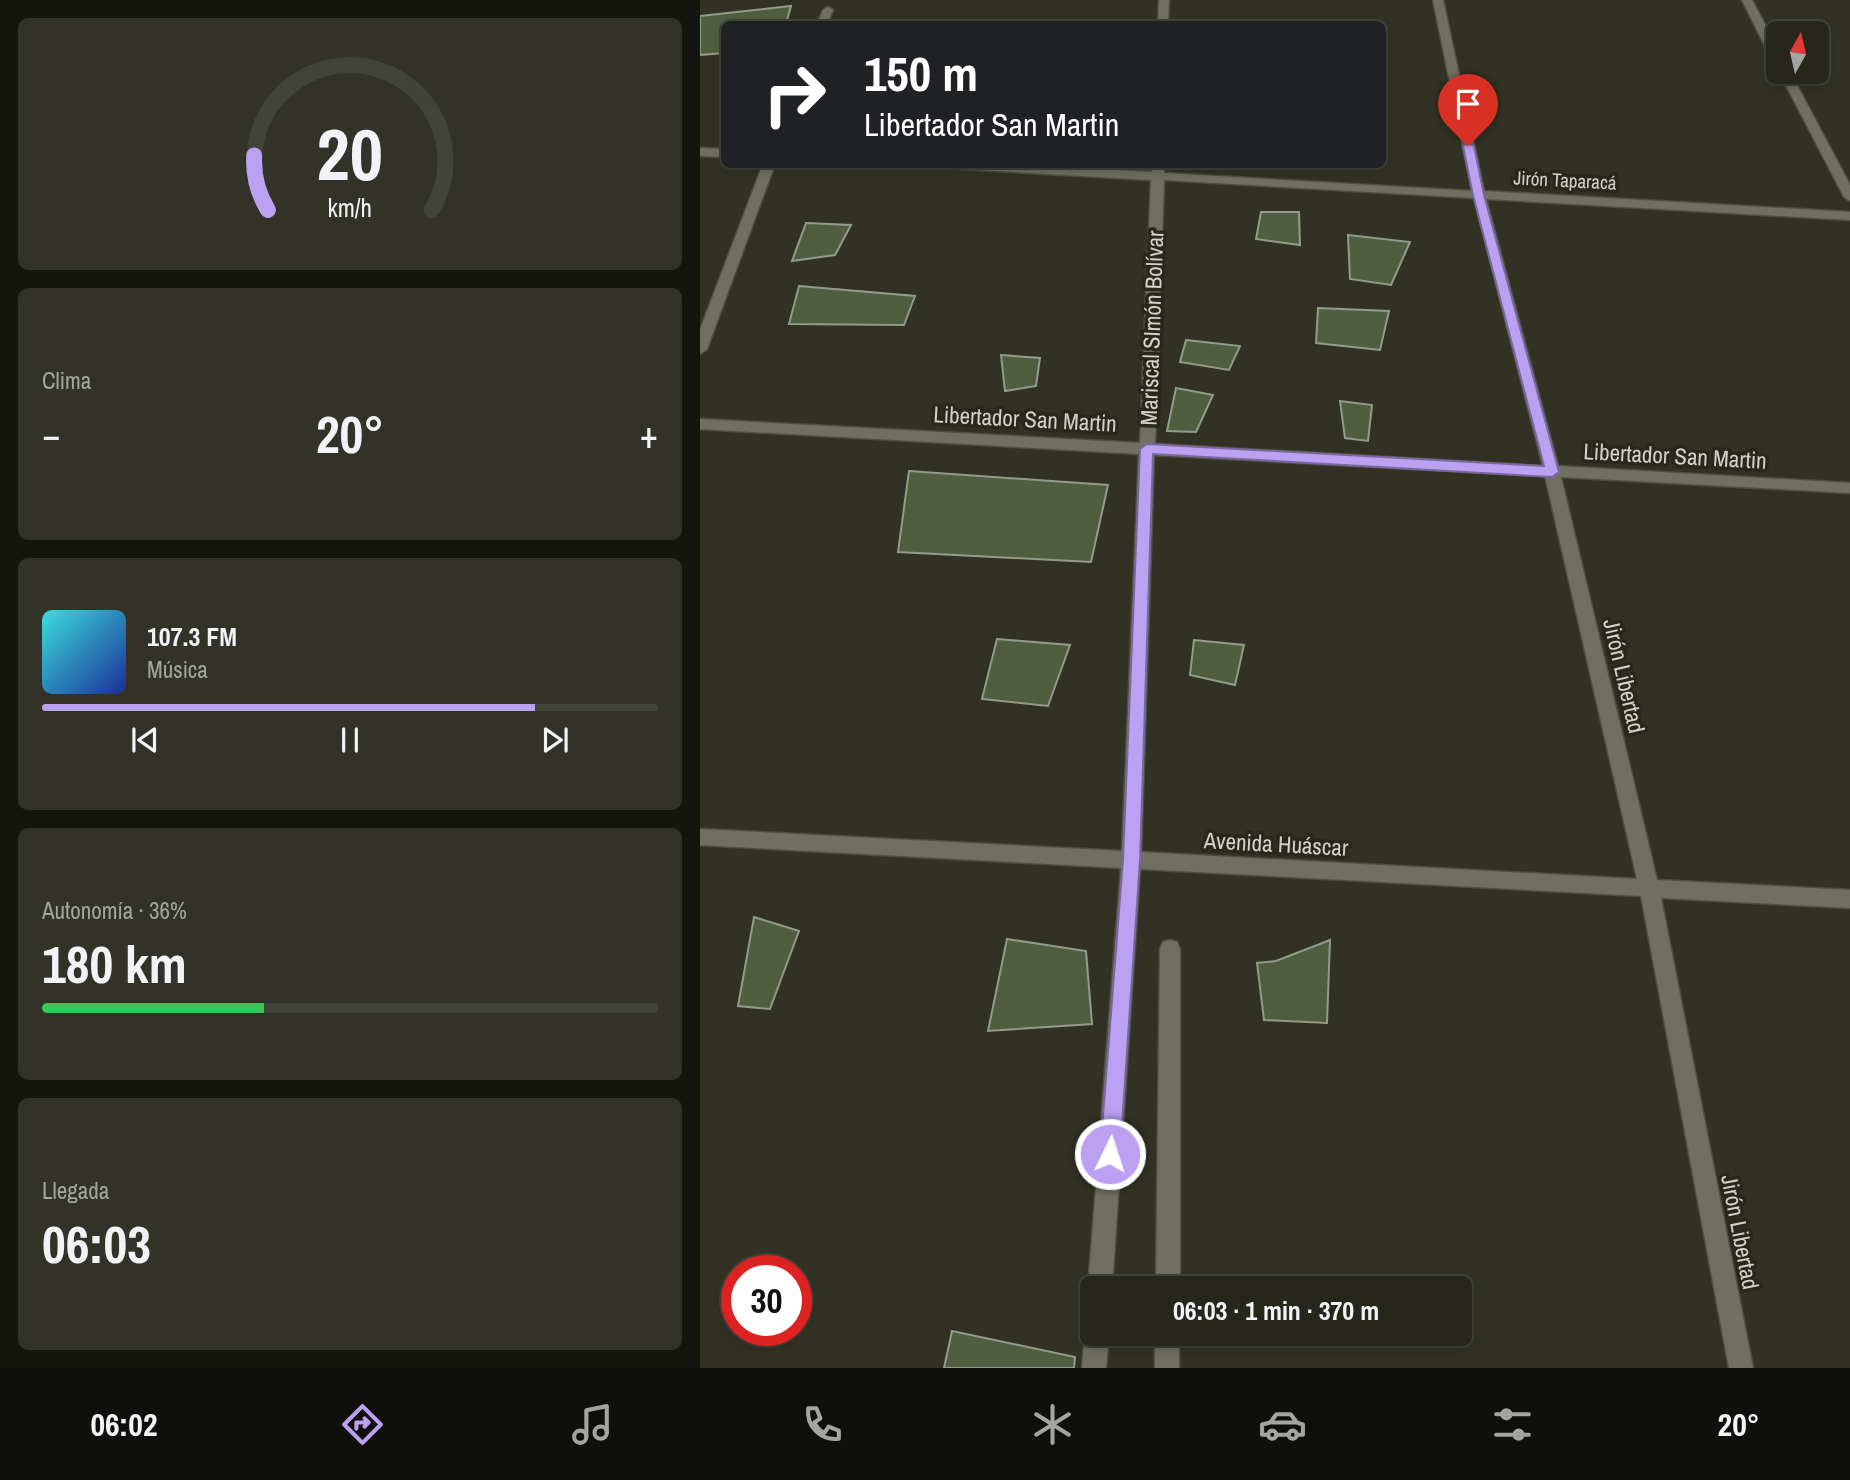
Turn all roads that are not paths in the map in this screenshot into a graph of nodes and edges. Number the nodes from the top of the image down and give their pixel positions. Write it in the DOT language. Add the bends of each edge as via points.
graph roads {
  1 [pos="1164,0"];
  2 [pos="1438,0"];
  3 [pos="1746,0"];
  4 [pos="828,10"];
  5 [pos="823,21"];
  6 [pos="1163,21"];
  7 [pos="1766,38"];
  8 [pos="1790,84"];
  9 [pos="700,152"];
  10 [pos="721,153"];
  11 [pos="768,168"];
  12 [pos="1086,168"];
  13 [pos="1158,170"];
  14 [pos="1479,195"];
  15 [pos="1850,197"];
  16 [pos="1850,216"];
  17 [pos="700,349"];
  18 [pos="700,424"];
  19 [pos="1147,449"];
  20 [pos="1552,472"];
  21 [pos="1850,488"];
  22 [pos="700,837"];
  23 [pos="1132,860"];
  24 [pos="1648,888"];
  25 [pos="1850,899"];
  26 [pos="1170,949"];
  27 [pos="1101,1276"];
  28 [pos="1168,1276"];
  29 [pos="1096,1346"];
  30 [pos="1167,1346"];
  31 [pos="1094,1368"];
  32 [pos="1167,1368"];
  33 [pos="1741,1368"];
  1 -- 6 [label="street"];
  2 -- 14 [label="street, Jirón Libertad"];
  3 -- 7 [label="street"];
  4 -- 5 [label="street"];
  8 -- 15 [label="street"];
  9 -- 10 [label="street"];
  11 -- 17 [label="street"];
  12 -- 13 [label="street, Jirón Taparacá"];
  13 -- 14 [label="street, Jirón Taparacá"];
  13 -- 19 [label="street, Mariscal SImón Bolívar"];
  14 -- 16 [label="street, Jirón Taparacá"];
  14 -- 20 [label="street, Jirón Libertad"];
  18 -- 19 [label="street, Libertador San Martin"];
  19 -- 20 [label="street, Libertador San Martin"];
  19 -- 23 [label="street, Mariscal SImón Bolívar"];
  20 -- 21 [label="street, Libertador San Martin"];
  20 -- 24 [label="street, Jirón Libertad"];
  22 -- 23 [label="street, Avenida Huáscar"];
  23 -- 24 [label="street, Avenida Huáscar"];
  23 -- 27 [label="street, Mariscal SImón Bolívar"];
  24 -- 25 [label="street, Avenida Huáscar"];
  24 -- 33 [label="street, Jirón Libertad"];
  26 -- 28 [label="street"];
  29 -- 31 [label="street"];
  30 -- 32 [label="street"];
}
